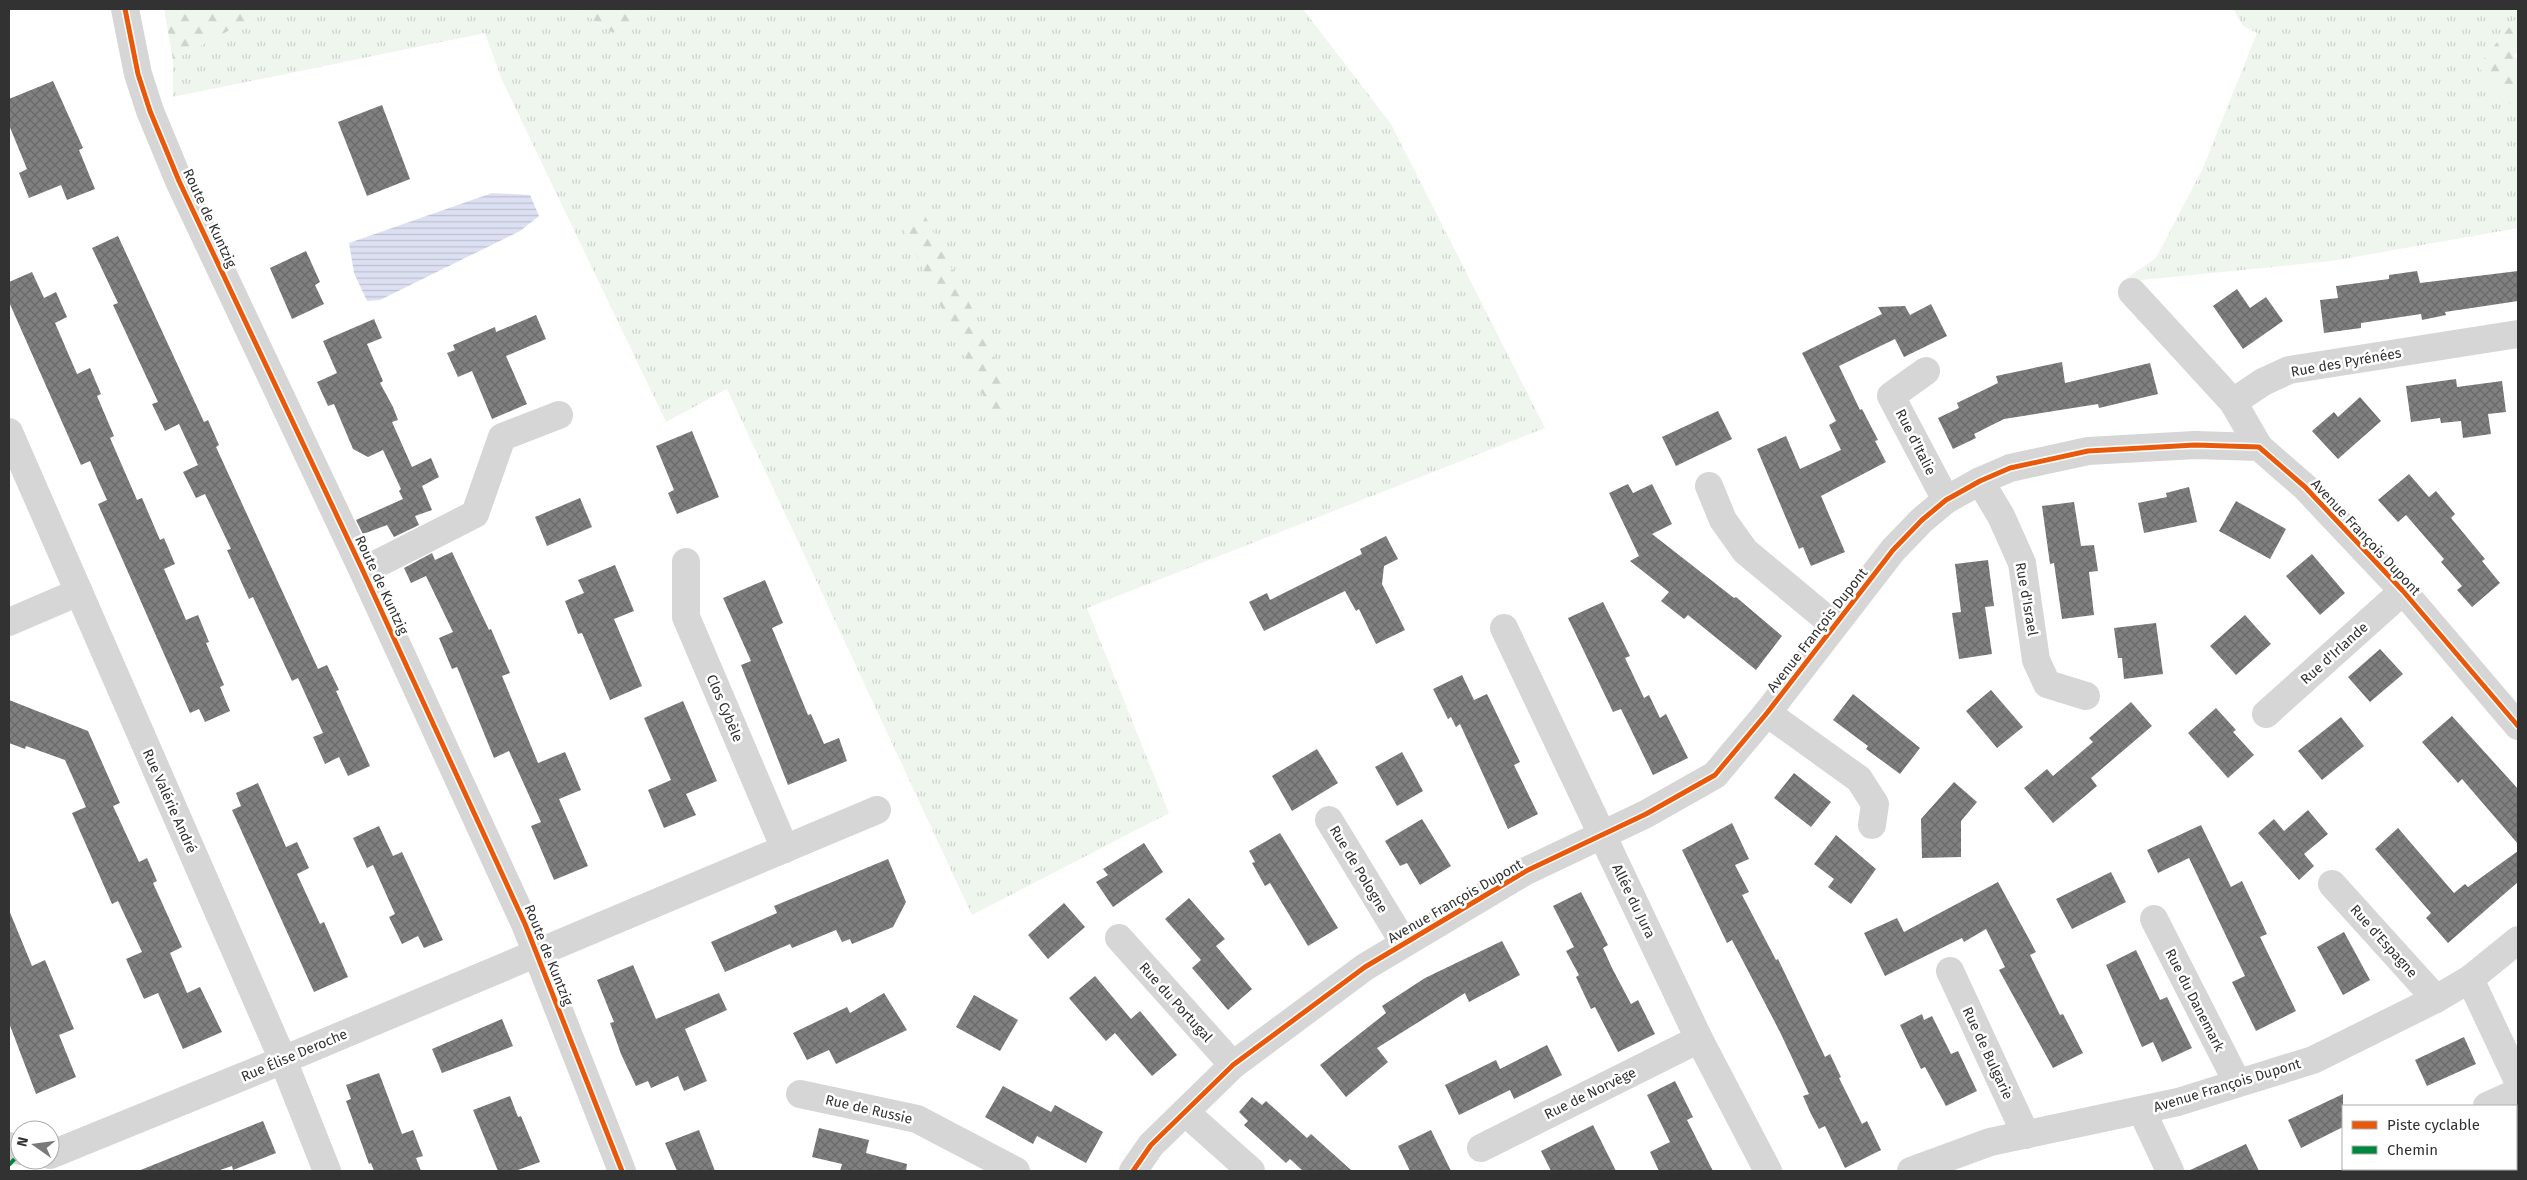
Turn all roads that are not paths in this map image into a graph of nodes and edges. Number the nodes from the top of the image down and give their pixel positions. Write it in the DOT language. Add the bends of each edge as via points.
graph roads {
  1 [pos="125,9"];
  2 [pos="2132,292"];
  3 [pos="2518,334"];
  4 [pos="2518,339"];
  5 [pos="1926,371"];
  6 [pos="2232,402"];
  7 [pos="559,415"];
  8 [pos="9,432"];
  9 [pos="2259,447"];
  10 [pos="1980,480"];
  11 [pos="1709,486"];
  12 [pos="1946,500"];
  13 [pos="686,562"];
  14 [pos="363,571"];
  15 [pos="2403,591"];
  16 [pos="79,592"];
  17 [pos="9,622"];
  18 [pos="1834,625"];
  19 [pos="1504,628"];
  20 [pos="2086,696"];
  21 [pos="1767,713"];
  22 [pos="2266,714"];
  23 [pos="2518,726"];
  24 [pos="877,810"];
  25 [pos="1329,820"];
  26 [pos="1872,824"];
  27 [pos="1602,836"];
  28 [pos="785,849"];
  29 [pos="2332,884"];
  30 [pos="2154,919"];
  31 [pos="1119,938"];
  32 [pos="2518,940"];
  33 [pos="1404,943"];
  34 [pos="537,954"];
  35 [pos="1950,971"];
  36 [pos="2470,979"];
  37 [pos="2436,999"];
  38 [pos="1699,1039"];
  39 [pos="283,1060"];
  40 [pos="1233,1065"];
  41 [pos="2518,1081"];
  42 [pos="2237,1082"];
  43 [pos="2518,1092"];
  44 [pos="800,1094"];
  45 [pos="2489,1105"];
  46 [pos="2142,1111"];
  47 [pos="1185,1112"];
  48 [pos="2026,1135"];
  49 [pos="1481,1148"];
  50 [pos="60,1151"];
  51 [pos="327,1171"];
  52 [pos="622,1171"];
  53 [pos="1016,1171"];
  54 [pos="1133,1171"];
  55 [pos="1251,1171"];
  56 [pos="1768,1171"];
  57 [pos="1911,1171"];
  58 [pos="2170,1171"];
  1 -- 14 [label="street, Route de Kuntzig" via="138,74 179,181"];
  2 -- 6 [label="street"];
  3 -- 4 [label="street"];
  3 -- 6 [label="street, Rue des Pyrénées" via="2289,370"];
  5 -- 12 [label="street, Rue d'Italie" via="1892,396"];
  6 -- 9 [label="street"];
  7 -- 14 [label="street" via="502,437 475,514"];
  8 -- 16 [label="street, Rue Valérie André"];
  9 -- 10 [label="street, Avenue François Dupont" via="2196,445 2088,451 2010,468"];
  9 -- 15 [label="street, Avenue François Dupont" via="2305,487"];
  10 -- 12 [label="street, Avenue François Dupont"];
  10 -- 20 [label="street, Rue d'Israel" via="2022,563 2036,660 2047,684"];
  11 -- 18 [label="street" via="1723,520 1745,551"];
  12 -- 18 [label="street, Avenue François Dupont" via="1893,550"];
  13 -- 28 [label="street, Clos Cybèle" via="686,617"];
  14 -- 34 [label="street, Route de Kuntzig"];
  15 -- 22 [label="street, Rue d'Irlande"];
  15 -- 23 [label="street, Avenue François Dupont"];
  16 -- 17 [label="street"];
  16 -- 39 [label="street, Rue Valérie André"];
  18 -- 21 [label="street, Avenue François Dupont"];
  19 -- 27 [label="street, Allée du Jura"];
  21 -- 26 [label="street" via="1859,779 1875,804"];
  21 -- 27 [label="street, Avenue François Dupont" via="1716,775"];
  24 -- 28 [label="street"];
  25 -- 33 [label="street, Rue de Pologne"];
  27 -- 33 [label="street, Avenue François Dupont" via="1526,871"];
  27 -- 38 [label="street, Allée du Jura"];
  28 -- 34 [label="street"];
  29 -- 37 [label="street, Rue d'Espagne"];
  30 -- 42 [label="street, Rue du Danemark"];
  31 -- 40 [label="street, Rue du Portugal"];
  32 -- 36 [label="street, Avenue François Dupont"];
  33 -- 40 [label="street, Avenue François Dupont" via="1365,967"];
  34 -- 39 [label="street, Rue Élise Deroche"];
  34 -- 52 [label="street, Route de Kuntzig"];
  35 -- 48 [label="street, Rue de Bulgarie"];
  36 -- 37 [label="street, Avenue François Dupont"];
  36 -- 41 [label="street"];
  37 -- 42 [label="street, Avenue François Dupont" via="2313,1060"];
  38 -- 49 [label="street, Rue de Norvège"];
  38 -- 56 [label="street, Allée du Jura"];
  39 -- 50 [label="street, Rue Élise Deroche"];
  39 -- 51 [label="street, Rue Valérie André"];
  40 -- 47 [label="street, Avenue François Dupont"];
  42 -- 46 [label="street, Avenue François Dupont"];
  43 -- 45 [label="street"];
  44 -- 53 [label="street, Rue de Russie" via="917,1119"];
  46 -- 48 [label="street, Avenue François Dupont"];
  46 -- 58 [label="street"];
  47 -- 54 [label="street, Avenue François Dupont" via="1151,1145"];
  47 -- 55 [label="street"];
  48 -- 57 [label="street, Avenue François Dupont" via="1990,1142"];
}
